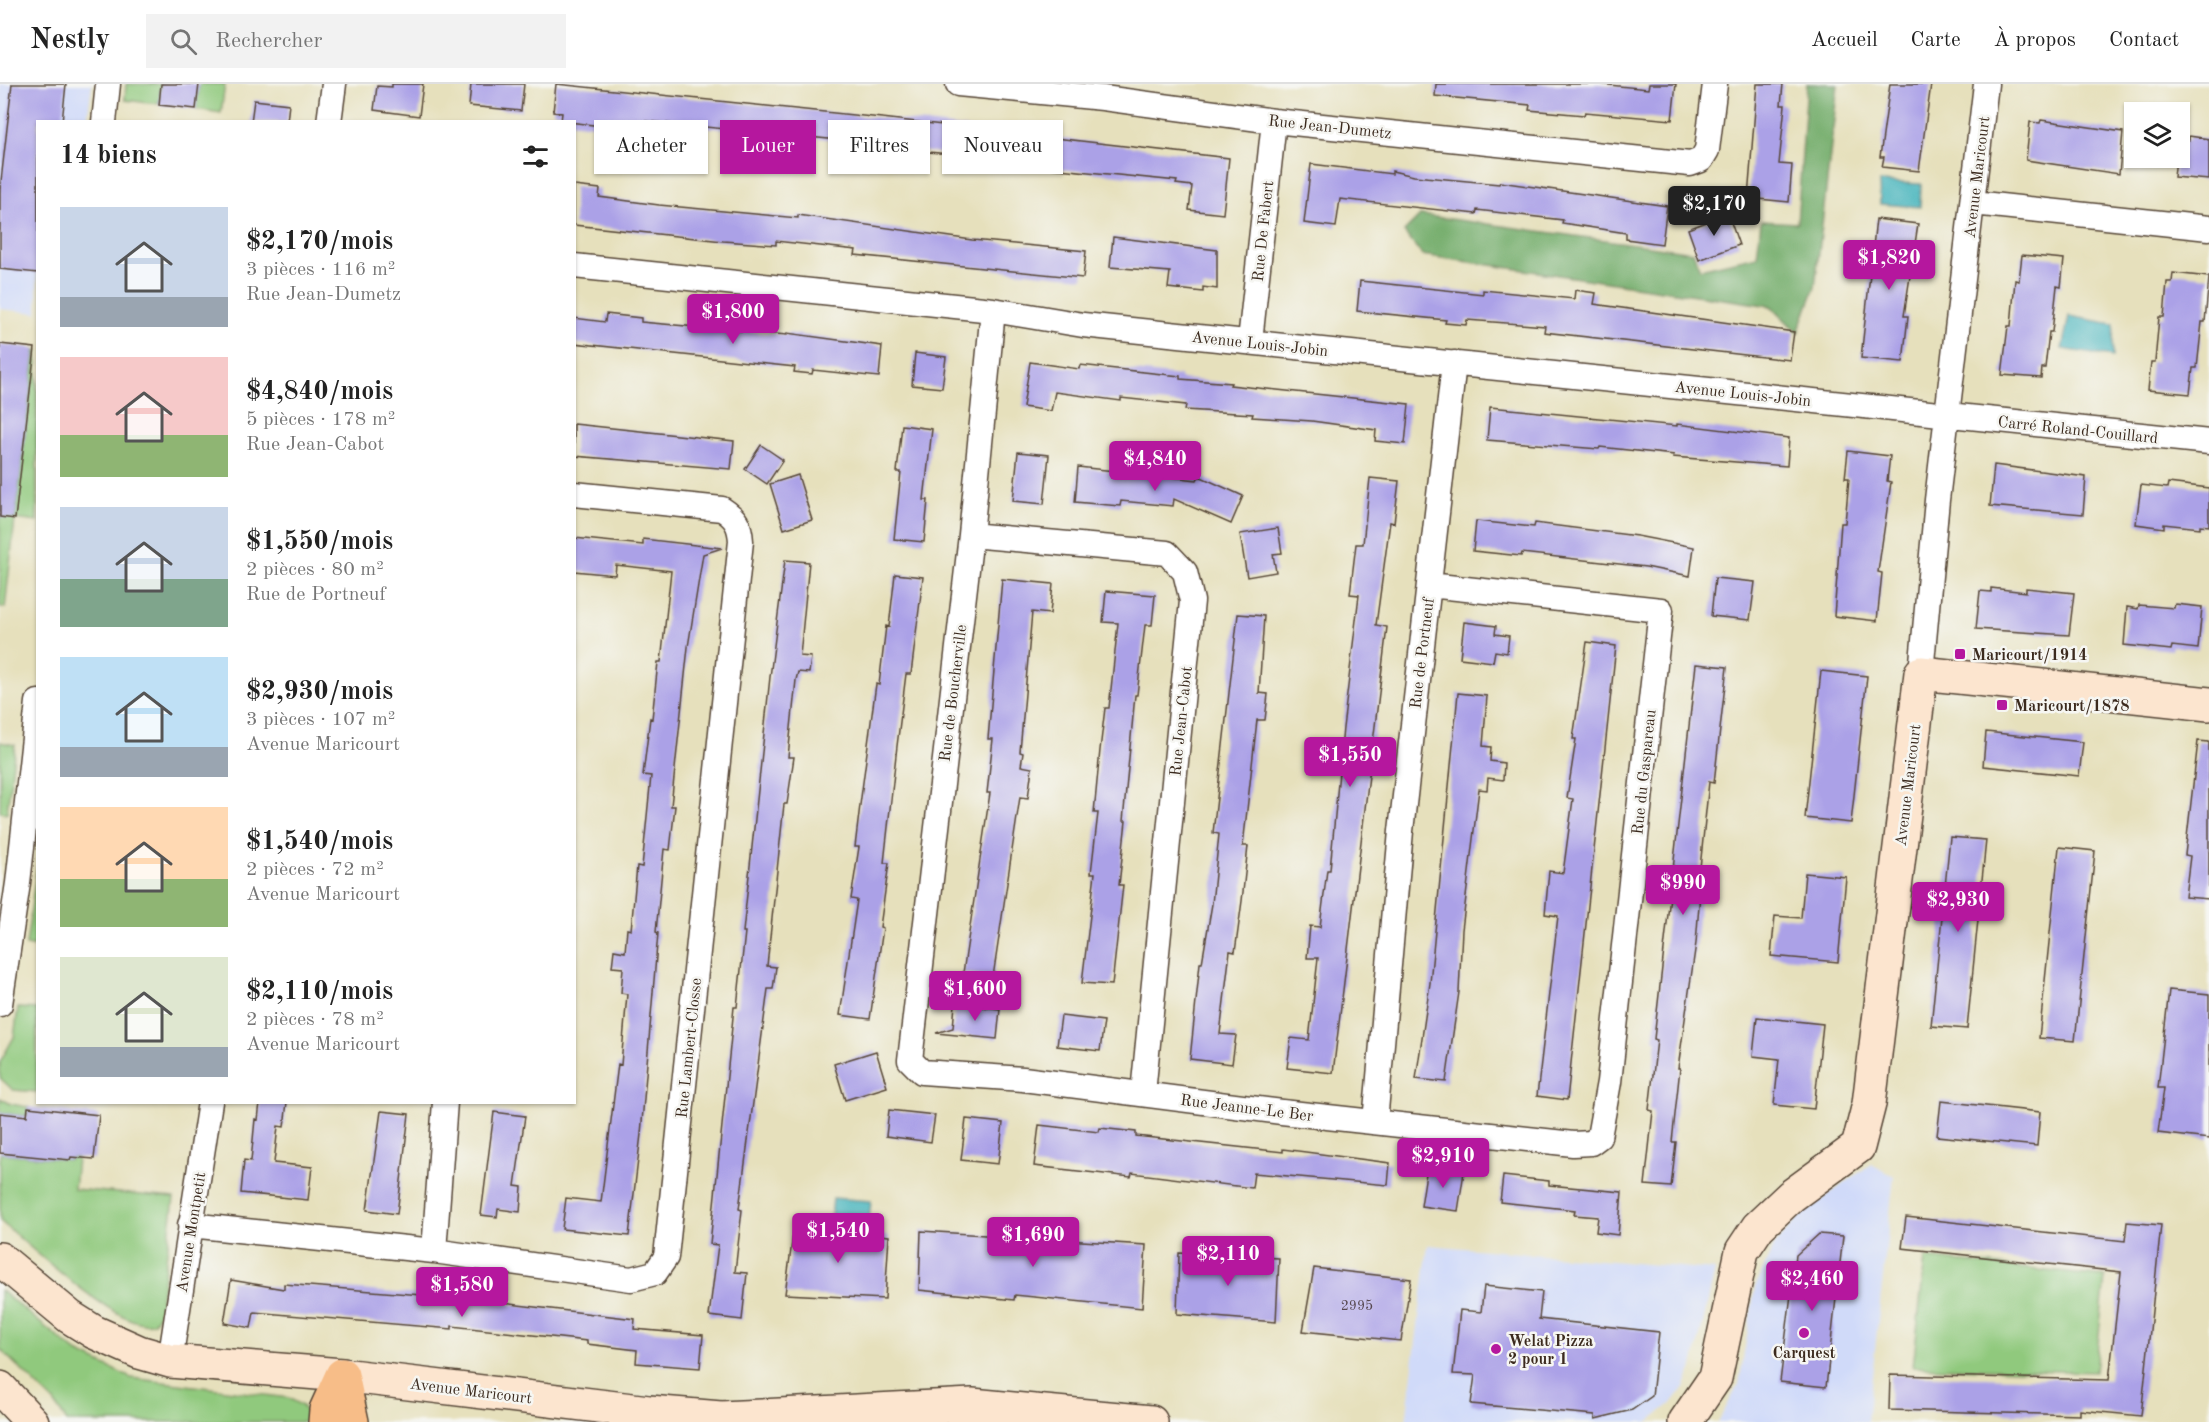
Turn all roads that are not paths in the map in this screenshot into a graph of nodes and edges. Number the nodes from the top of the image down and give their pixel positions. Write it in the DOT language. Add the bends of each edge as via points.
graph roads {
  1 [pos="108,84"];
  2 [pos="333,84"];
  3 [pos="958,84"];
  4 [pos="1715,84"];
  5 [pos="1986,84"];
  6 [pos="1018,87"];
  7 [pos="104,120"];
  8 [pos="329,120"];
  9 [pos="1274,121"];
  10 [pos="1973,203"];
  11 [pos="2209,228"];
  12 [pos="576,266"];
  13 [pos="993,310"];
  14 [pos="1250,341"];
  15 [pos="1454,363"];
  16 [pos="1946,415"];
  17 [pos="2209,442"];
  18 [pos="576,494"];
  19 [pos="970,535"];
  20 [pos="1429,585"];
  21 [pos="1921,673"];
  22 [pos="2209,704"];
  23 [pos="36,720"];
  24 [pos="0,1004"];
  25 [pos="921,1072"];
  26 [pos="1143,1093"];
  27 [pos="210,1104"];
  28 [pos="445,1104"];
  29 [pos="1375,1122"];
  30 [pos="1573,1144"];
  31 [pos="190,1225"];
  32 [pos="434,1251"];
  33 [pos="0,1259"];
  34 [pos="170,1361"];
  35 [pos="342,1375"];
  36 [pos="0,1388"];
  37 [pos="32,1422"];
  38 [pos="325,1422"];
  39 [pos="352,1422"];
  40 [pos="1151,1422"];
  41 [pos="1685,1422"];
  1 -- 7 [label="street"];
  2 -- 8 [label="street"];
  3 -- 6 [label="street, Rue Jean-Dumetz"];
  4 -- 9 [label="street, Rue Jean-Dumetz" via="1707,150 1701,160 1690,164"];
  5 -- 10 [label="street, Avenue Maricourt"];
  6 -- 9 [label="street, Rue Jean-Dumetz"];
  9 -- 14 [label="street, Rue De Fabert"];
  10 -- 11 [label="street"];
  10 -- 16 [label="street, Avenue Maricourt"];
  12 -- 13 [label="street, Avenue Louis-Jobin"];
  13 -- 14 [label="street, Avenue Louis-Jobin" via="1083,325"];
  13 -- 19 [label="street, Rue de Boucherville"];
  14 -- 15 [label="street, Avenue Louis-Jobin"];
  15 -- 16 [label="street, Avenue Louis-Jobin"];
  15 -- 20 [label="street, Rue de Portneuf"];
  16 -- 17 [label="street, Carré Roland-Couillard"];
  16 -- 21 [label="street, Avenue Maricourt"];
  18 -- 32 [label="street, Rue Lambert-Closse" via="722,509 734,516 740,527 666,1257 655,1273 631,1279"];
  19 -- 25 [label="street, Rue de Boucherville" via="910,1060"];
  19 -- 26 [label="street, Rue Jean-Cabot" via="1167,553 1185,572 1192,601"];
  20 -- 29 [label="street, Rue de Portneuf" via="1401,831"];
  20 -- 30 [label="street, Rue du Gaspareau" via="1661,610 1602,1128 1591,1143"];
  21 -- 22 [label="street"];
  21 -- 41 [label="street, Avenue Maricourt" via="1869,1104 1858,1147 1791,1196 1758,1227 1742,1251 1715,1378"];
  23 -- 24 [label="street"];
  25 -- 26 [label="street, Rue Jeanne-Le Ber"];
  26 -- 29 [label="street, Rue Jeanne-Le Ber"];
  27 -- 31 [label="street, Avenue Montpetit"];
  28 -- 32 [label="street"];
  29 -- 30 [label="street, Rue Jeanne-Le Ber"];
  31 -- 32 [label="street, Rue Lambert-Closse"];
  31 -- 34 [label="street, Avenue Montpetit"];
  33 -- 34 [label="street, Avenue Maricourt" via="94,1332"];
  34 -- 35 [label="street, Avenue Maricourt"];
  35 -- 38 [label="highway" via="326,1410"];
  35 -- 39 [label="highway"];
  35 -- 40 [label="street, Avenue Maricourt" via="721,1418 972,1406"];
  36 -- 37 [label="street"];
}
